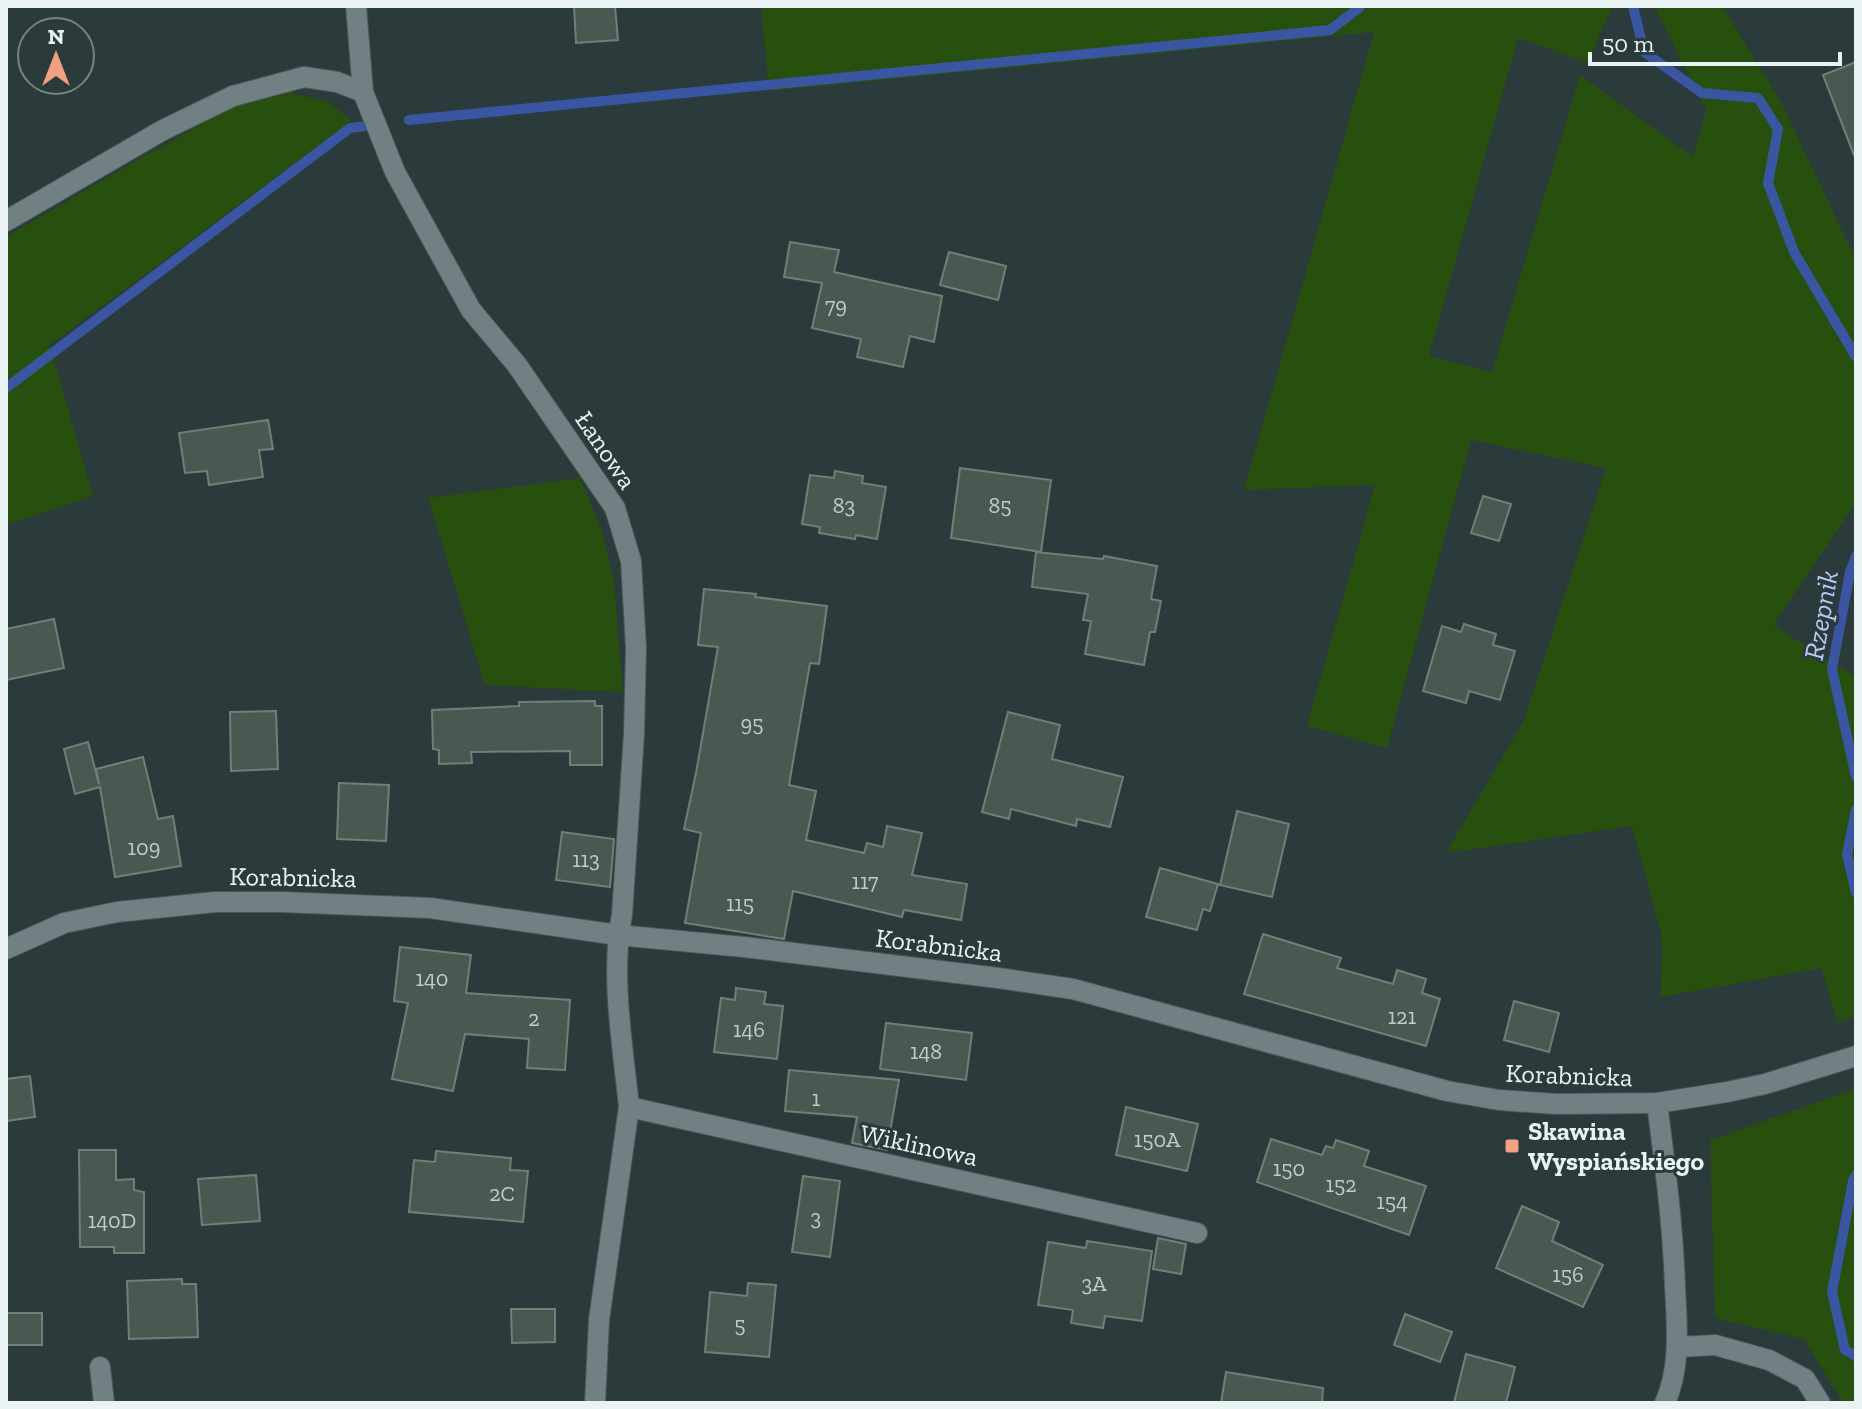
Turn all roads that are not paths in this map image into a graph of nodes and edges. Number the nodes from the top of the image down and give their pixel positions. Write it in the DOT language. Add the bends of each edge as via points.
graph roads {
  1 [pos="356,6"];
  2 [pos="363,92"];
  3 [pos="6,221"];
  4 [pos="618,935"];
  5 [pos="6,949"];
  6 [pos="1853,1058"];
  7 [pos="1657,1103"];
  8 [pos="629,1107"];
  9 [pos="1197,1233"];
  10 [pos="1678,1347"];
  11 [pos="100,1367"];
  12 [pos="104,1403"];
  13 [pos="595,1403"];
  14 [pos="1665,1403"];
  15 [pos="1820,1403"];
  1 -- 2 [label="street, Łanowa"];
  2 -- 3 [label="street" via="304,77 233,96"];
  2 -- 4 [label="street, Łanowa" via="395,172 471,310 517,365 615,508 631,561 636,648"];
  4 -- 5 [label="street, Korabnicka" via="430,908 215,902 64,923"];
  4 -- 7 [label="street, Korabnicka" via="1073,989 1447,1091 1499,1100"];
  4 -- 8 [label="street"];
  6 -- 7 [label="street, Korabnicka" via="1740,1090"];
  7 -- 10 [label="street" via="1673,1231"];
  8 -- 9 [label="street, Wiklinowa"];
  8 -- 13 [label="street" via="599,1320"];
  10 -- 14 [label="street"];
  10 -- 15 [label="street" via="1715,1345 1769,1360 1805,1379"];
  11 -- 12 [label="street"];
}
